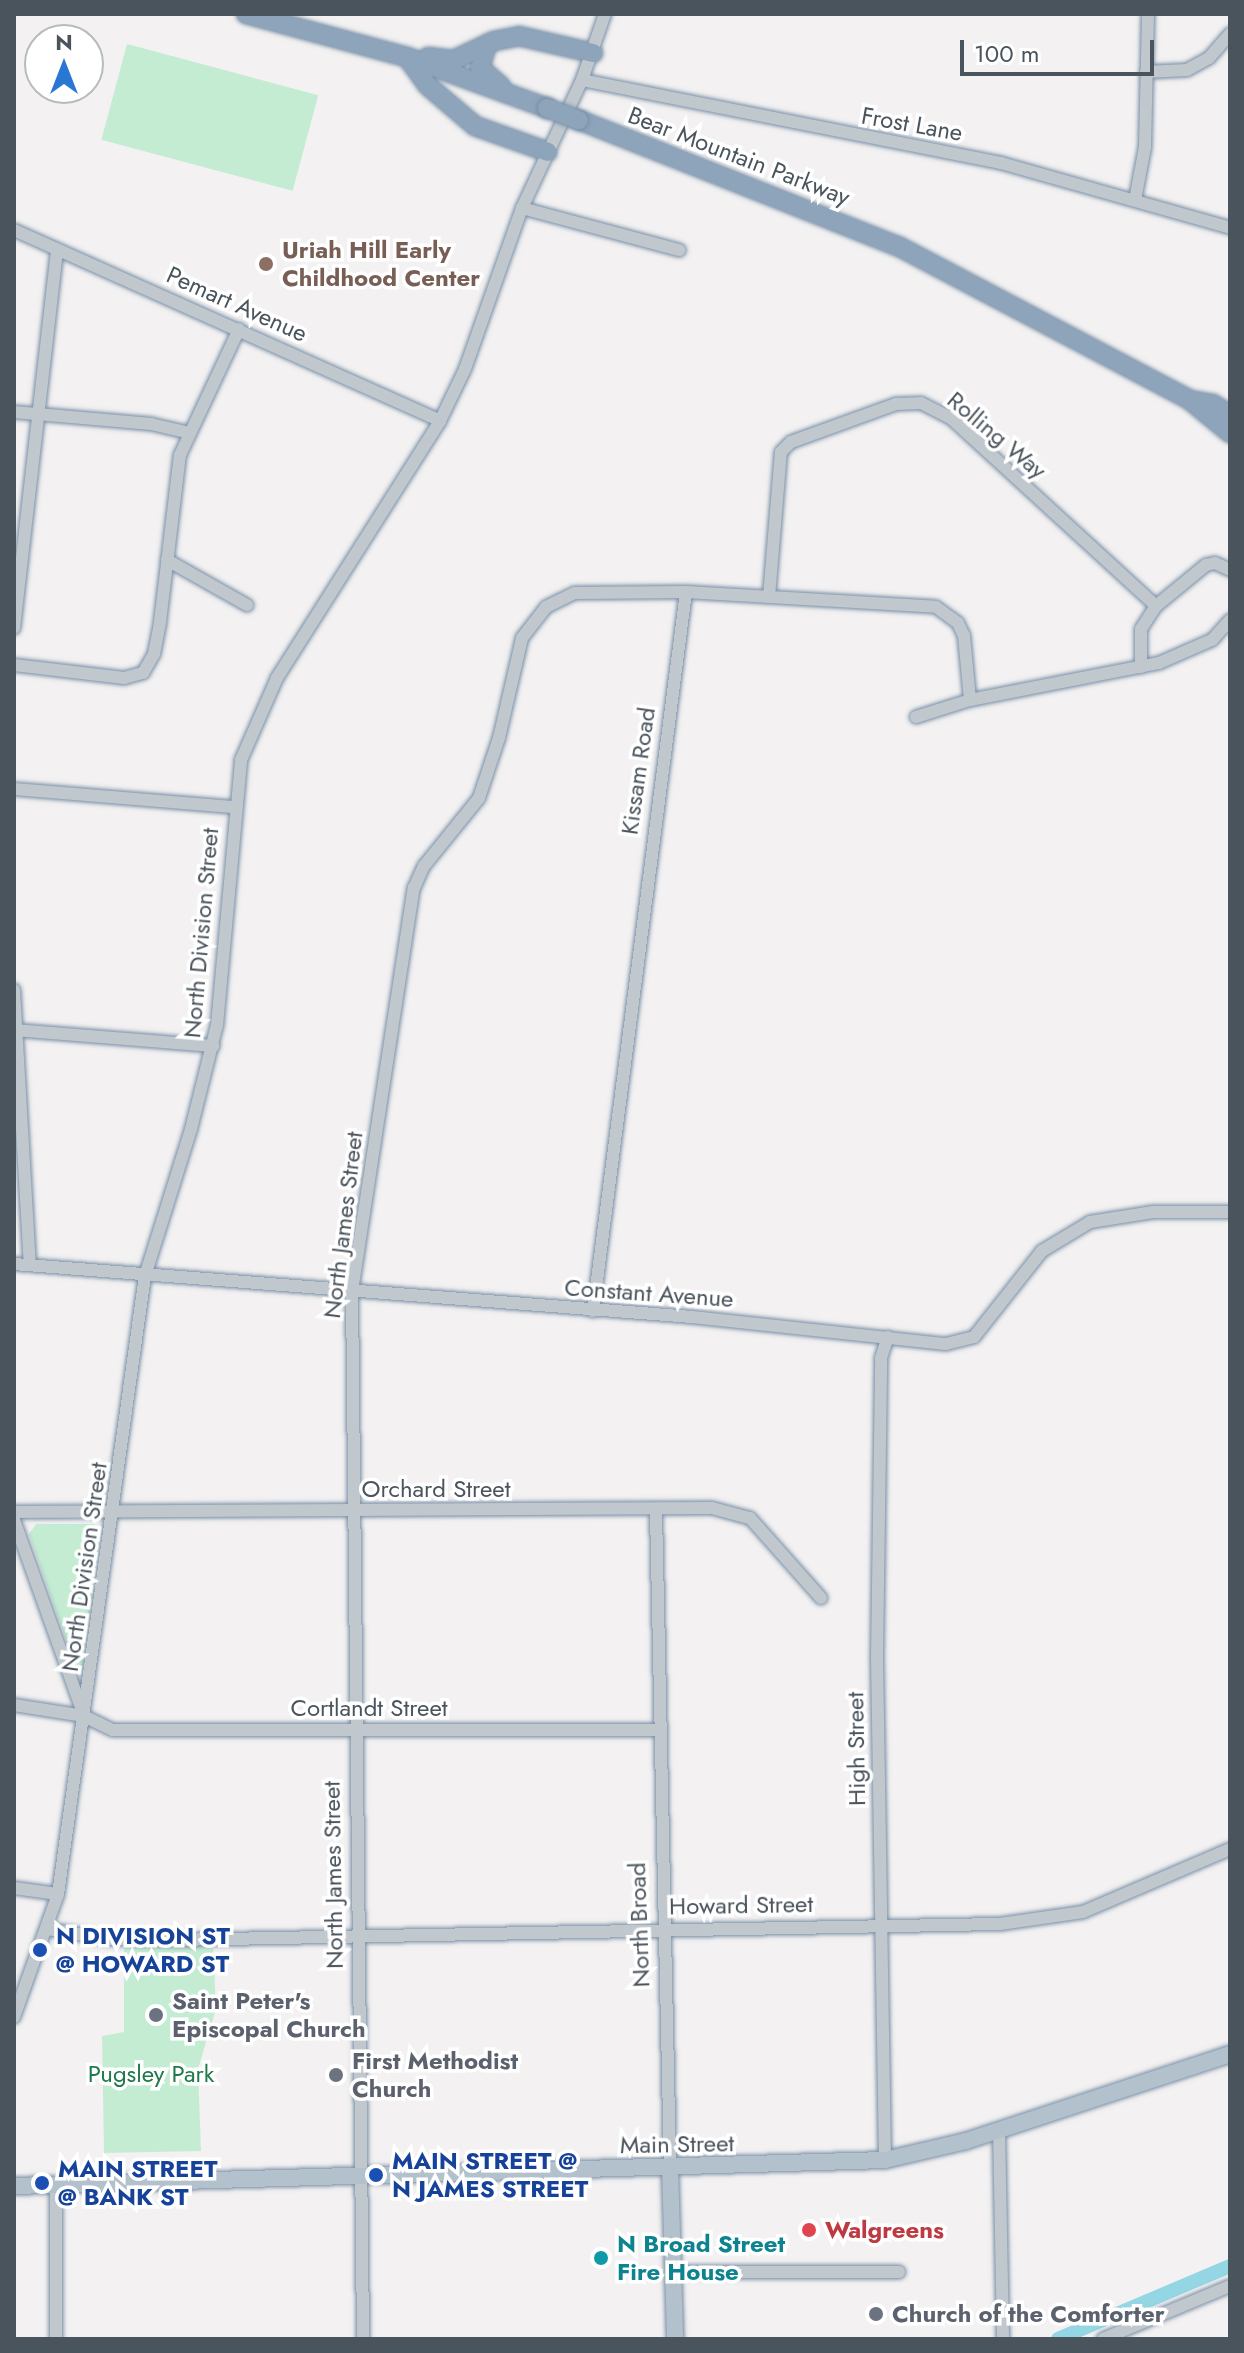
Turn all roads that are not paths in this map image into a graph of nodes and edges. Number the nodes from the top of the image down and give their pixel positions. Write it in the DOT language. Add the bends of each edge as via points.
graph roads {
  1 [pos="246,14"];
  2 [pos="605,14"];
  3 [pos="1148,14"];
  4 [pos="1230,34"];
  5 [pos="487,44"];
  6 [pos="593,53"];
  7 [pos="407,57"];
  8 [pos="1146,72"];
  9 [pos="582,80"];
  10 [pos="470,82"];
  11 [pos="511,96"];
  12 [pos="467,120"];
  13 [pos="548,152"];
  14 [pos="1135,200"];
  15 [pos="522,208"];
  16 [pos="1230,228"];
  17 [pos="14,230"];
  18 [pos="57,249"];
  19 [pos="679,250"];
  20 [pos="239,329"];
  21 [pos="1190,400"];
  22 [pos="14,412"];
  23 [pos="38,414"];
  24 [pos="1230,415"];
  25 [pos="440,421"];
  26 [pos="190,433"];
  27 [pos="1230,433"];
  28 [pos="167,560"];
  29 [pos="1230,570"];
  30 [pos="686,592"];
  31 [pos="769,597"];
  32 [pos="247,605"];
  33 [pos="1156,606"];
  34 [pos="1230,620"];
  35 [pos="14,628"];
  36 [pos="14,665"];
  37 [pos="1141,667"];
  38 [pos="970,700"];
  39 [pos="916,717"];
  40 [pos="14,789"];
  41 [pos="235,807"];
  42 [pos="14,990"];
  43 [pos="15,1030"];
  44 [pos="213,1046"];
  45 [pos="1230,1212"];
  46 [pos="14,1264"];
  47 [pos="30,1265"];
  48 [pos="145,1276"];
  49 [pos="352,1291"];
  50 [pos="593,1311"];
  51 [pos="888,1337"];
  52 [pos="113,1510"];
  53 [pos="656,1510"];
  54 [pos="14,1512"];
  55 [pos="351,1512"];
  56 [pos="14,1520"];
  57 [pos="821,1598"];
  58 [pos="14,1705"];
  59 [pos="84,1716"];
  60 [pos="658,1730"];
  61 [pos="353,1731"];
  62 [pos="1230,1849"];
  63 [pos="14,1888"];
  64 [pos="58,1894"];
  65 [pos="882,1924"];
  66 [pos="48,1929"];
  67 [pos="663,1929"];
  68 [pos="356,1935"];
  69 [pos="14,2017"];
  70 [pos="1230,2054"];
  71 [pos="999,2129"];
  72 [pos="885,2160"];
  73 [pos="670,2167"];
  74 [pos="360,2175"];
  75 [pos="56,2183"];
  76 [pos="14,2186"];
  77 [pos="674,2272"];
  78 [pos="899,2272"];
  79 [pos="1230,2286"];
  80 [pos="56,2339"];
  81 [pos="363,2339"];
  82 [pos="675,2339"];
  83 [pos="1003,2339"];
  84 [pos="1103,2339"];
  1 -- 7 [label="highway, Bear Mountain Parkway"];
  2 -- 6 [label="street, North Division Street"];
  3 -- 8 [label="street"];
  4 -- 8 [label="street" via="1209,58 1187,70"];
  5 -- 6 [label="highway" via="531,36"];
  5 -- 7 [label="highway" via="454,60"];
  5 -- 11 [label="highway" via="480,68"];
  6 -- 9 [label="street, North Division Street"];
  7 -- 10 [label="highway, Bear Mountain Parkway"];
  7 -- 12 [label="highway" via="427,85"];
  8 -- 14 [label="street" via="1145,147"];
  9 -- 13 [label="street, North Division Street"];
  9 -- 14 [label="street, Frost Lane" via="1001,163"];
  10 -- 11 [label="highway, Bear Mountain Parkway"];
  10 -- 12 [label="highway" via="464,102"];
  11 -- 21 [label="highway, Bear Mountain Parkway, bridge" via="898,246"];
  12 -- 13 [label="highway"];
  13 -- 15 [label="street, North Division Street"];
  14 -- 16 [label="street, Frost Lane"];
  15 -- 19 [label="street"];
  15 -- 25 [label="street, North Division Street" via="465,369"];
  17 -- 18 [label="street, Pemart Avenue"];
  18 -- 20 [label="street, Pemart Avenue"];
  18 -- 23 [label="street"];
  20 -- 25 [label="street, Pemart Avenue"];
  20 -- 26 [label="street"];
  21 -- 24 [label="highway, Bear Mountain Parkway" via="1213,404"];
  21 -- 27 [label="highway, Bear Mountain Parkway"];
  22 -- 23 [label="street"];
  23 -- 26 [label="street" via="151,424"];
  23 -- 35 [label="street"];
  25 -- 41 [label="street, North Division Street" via="258,712 241,760"];
  26 -- 28 [label="street" via="180,455"];
  28 -- 32 [label="street"];
  28 -- 36 [label="street" via="152,659 143,673 124,678"];
  29 -- 33 [label="street" via="1206,565"];
  30 -- 31 [label="street"];
  30 -- 49 [label="street, North James Street" via="575,593 546,607 522,638 479,798 424,866 414,888"];
  30 -- 50 [label="street, Kissam Road"];
  31 -- 33 [label="street, Rolling Way" via="781,452 791,442 896,404 921,403 952,419"];
  31 -- 38 [label="street" via="936,607 958,623 964,636"];
  33 -- 37 [label="street" via="1141,629"];
  34 -- 37 [label="street" via="1196,649"];
  37 -- 38 [label="street"];
  38 -- 39 [label="street"];
  40 -- 41 [label="street"];
  41 -- 44 [label="street, North Division Street"];
  42 -- 43 [label="street"];
  43 -- 44 [label="street"];
  43 -- 47 [label="street"];
  44 -- 48 [label="street, North Division Street"];
  45 -- 51 [label="street, Constant Avenue" via="1153,1212 1090,1222 1042,1251 974,1337 946,1344"];
  46 -- 47 [label="street, Constant Avenue"];
  47 -- 48 [label="street, Constant Avenue"];
  48 -- 49 [label="street, Constant Avenue"];
  48 -- 52 [label="street, North Division Street"];
  49 -- 50 [label="street, Constant Avenue"];
  49 -- 55 [label="street, North James Street"];
  50 -- 51 [label="street, Constant Avenue"];
  51 -- 65 [label="street, High Street" via="881,1358 877,1658"];
  52 -- 54 [label="street, Orchard Street"];
  52 -- 55 [label="street, Orchard Street"];
  52 -- 59 [label="street, North Division Street"];
  53 -- 55 [label="street, Orchard Street"];
  53 -- 57 [label="street, Orchard Street" via="712,1508 750,1518"];
  53 -- 60 [label="street, North Broad"];
  55 -- 61 [label="street, North James Street"];
  56 -- 59 [label="street"];
  58 -- 59 [label="street, Cortlandt Street"];
  59 -- 61 [label="street, Cortlandt Street" via="113,1730"];
  59 -- 64 [label="street, North Division Street"];
  60 -- 61 [label="street, Cortlandt Street"];
  60 -- 67 [label="street, North Broad"];
  61 -- 68 [label="street, North James Street"];
  62 -- 65 [label="street, Howard Street" via="1156,1884 1063,1916 1000,1924"];
  63 -- 64 [label="street"];
  64 -- 66 [label="street, North Division Street"];
  65 -- 67 [label="street, Howard Street"];
  65 -- 72 [label="street, High Street"];
  66 -- 68 [label="street, Howard Street" via="107,1939"];
  66 -- 69 [label="street, North Division Street"];
  67 -- 68 [label="street, Howard Street"];
  67 -- 73 [label="street, North Broad"];
  68 -- 74 [label="street, North James Street"];
  70 -- 71 [label="main road, Main Street"];
  71 -- 72 [label="main road, Main Street"];
  71 -- 83 [label="street"];
  72 -- 73 [label="main road, Main Street"];
  73 -- 74 [label="main road, Main Street"];
  73 -- 77 [label="main road, North Broad"];
  74 -- 75 [label="main road, Main Street"];
  74 -- 81 [label="street, North James Street"];
  75 -- 76 [label="main road, Main Street"];
  75 -- 80 [label="street"];
  77 -- 78 [label="street"];
  77 -- 82 [label="main road, North Broad"];
  79 -- 84 [label="street"];
}
